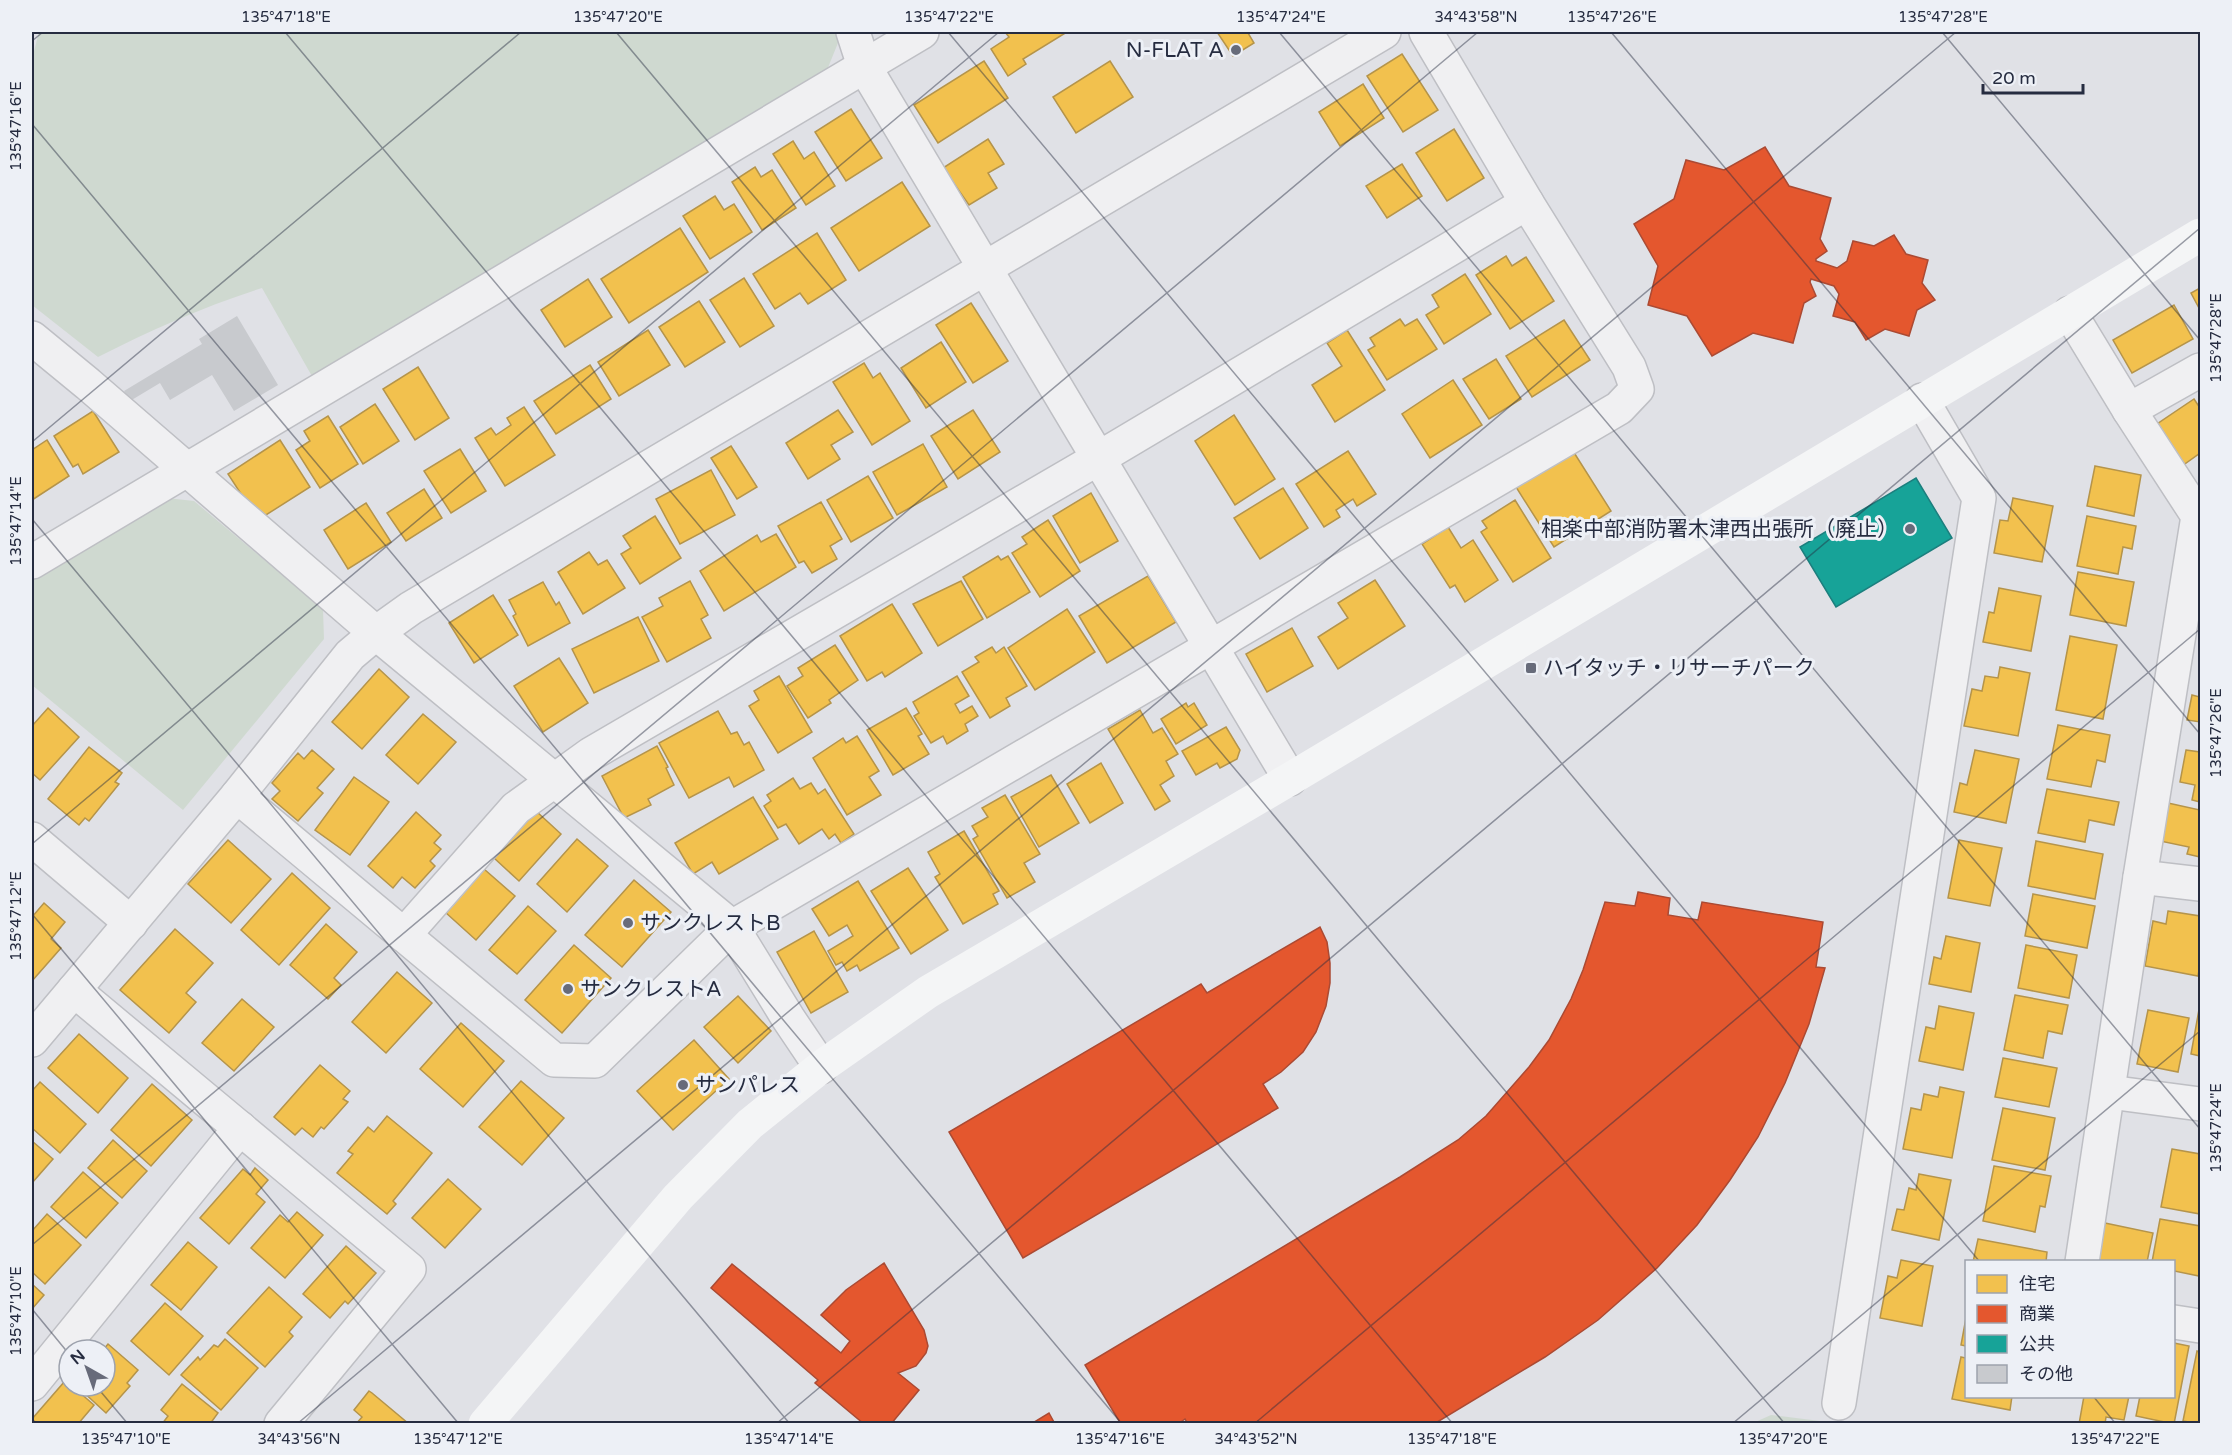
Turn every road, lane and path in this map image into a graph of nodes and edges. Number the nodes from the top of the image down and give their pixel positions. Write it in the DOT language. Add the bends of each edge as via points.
graph roads {
  1 [pos="853,32"];
  2 [pos="922,32"];
  3 [pos="1384,32"];
  4 [pos="1426,32"];
  5 [pos="864,66"];
  6 [pos="1527,203"];
  7 [pos="2200,235"];
  8 [pos="985,267"];
  9 [pos="2070,313"];
  10 [pos="32,338"];
  11 [pos="2200,370"];
  12 [pos="1922,400"];
  13 [pos="2130,410"];
  14 [pos="1099,458"];
  15 [pos="187,470"];
  16 [pos="2199,516"];
  17 [pos="32,562"];
  18 [pos="376,633"];
  19 [pos="1210,647"];
  20 [pos="1290,778"];
  21 [pos="555,780"];
  22 [pos="237,796"];
  23 [pos="32,839"];
  24 [pos="2140,877"];
  25 [pos="2200,884"];
  26 [pos="131,923"];
  27 [pos="732,927"];
  28 [pos="404,935"];
  29 [pos="74,990"];
  30 [pos="32,1040"];
  31 [pos="821,1067"];
  32 [pos="2109,1092"];
  33 [pos="2200,1104"];
  34 [pos="240,1128"];
  35 [pos="2082,1260"];
  36 [pos="2175,1322"];
  37 [pos="2200,1326"];
  38 [pos="32,1384"];
  39 [pos="1839,1403"];
  40 [pos="281,1424"];
  41 [pos="485,1424"];
  1 -- 5 [label="street"];
  2 -- 5 [label="street"];
  3 -- 8 [label="street"];
  4 -- 6 [label="street"];
  5 -- 8 [label="street"];
  5 -- 15 [label="street"];
  6 -- 14 [label="street"];
  6 -- 19 [label="street" via="1629,367 1637,389 1619,408"];
  7 -- 9 [label="street"];
  8 -- 14 [label="street"];
  8 -- 18 [label="street" via="411,608"];
  9 -- 12 [label="street"];
  9 -- 13 [label="street"];
  10 -- 15 [label="street"];
  11 -- 13 [label="street"];
  12 -- 20 [label="street"];
  12 -- 39 [label="street" via="1979,498"];
  13 -- 16 [label="street"];
  14 -- 19 [label="street"];
  14 -- 21 [label="street" via="591,754"];
  15 -- 17 [label="street"];
  15 -- 18 [label="street"];
  16 -- 24 [label="street"];
  18 -- 21 [label="street"];
  18 -- 22 [label="street" via="350,655"];
  19 -- 20 [label="street"];
  19 -- 27 [label="street"];
  20 -- 31 [label="street" via="928,992"];
  21 -- 27 [label="street"];
  21 -- 28 [label="street" via="516,808"];
  22 -- 26 [label="street"];
  22 -- 28 [label="street"];
  23 -- 26 [label="street"];
  24 -- 25 [label="street"];
  24 -- 32 [label="street"];
  26 -- 29 [label="street"];
  27 -- 28 [label="street" via="596,1061 554,1060"];
  27 -- 31 [label="street"];
  29 -- 30 [label="street"];
  29 -- 34 [label="street"];
  31 -- 41 [label="street" via="750,1124 678,1197"];
  32 -- 33 [label="street"];
  32 -- 35 [label="street"];
  34 -- 38 [label="street"];
  34 -- 40 [label="street" via="409,1269"];
  36 -- 37 [label="street"];
}
